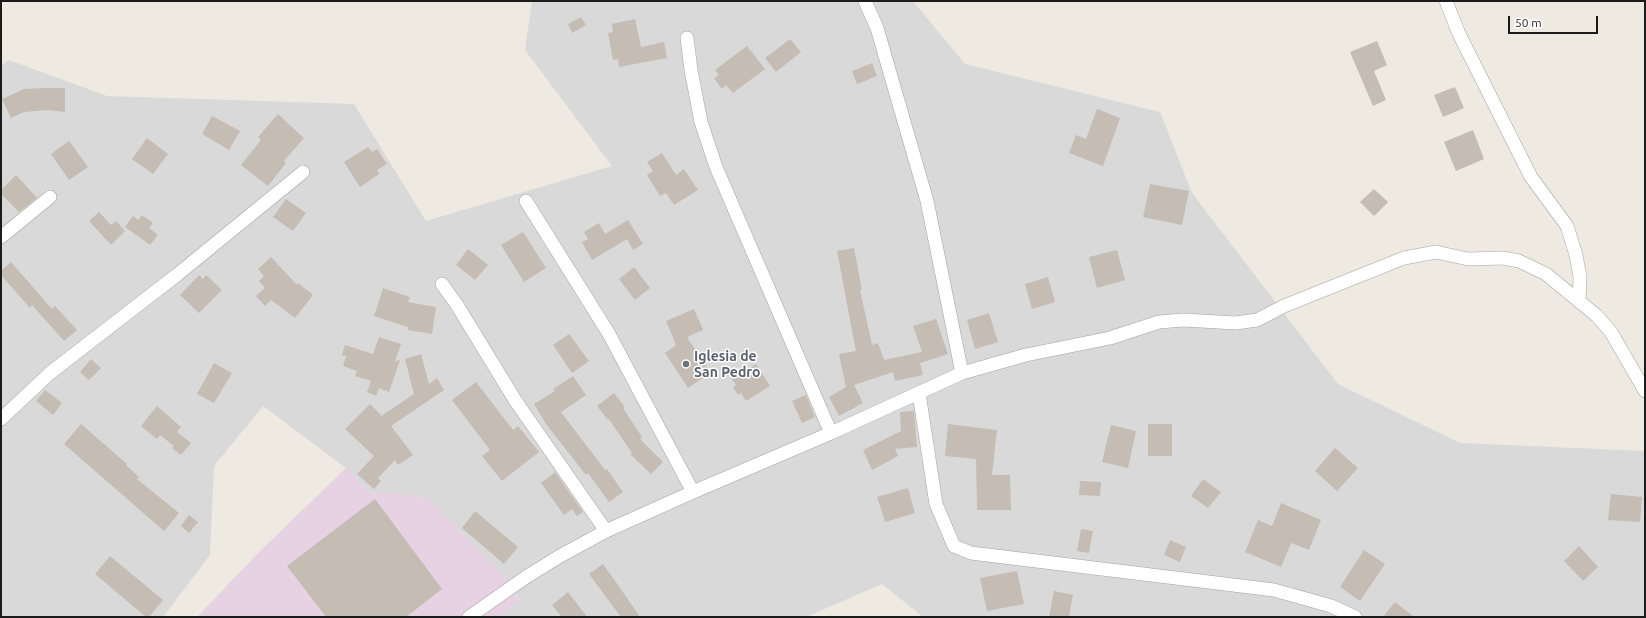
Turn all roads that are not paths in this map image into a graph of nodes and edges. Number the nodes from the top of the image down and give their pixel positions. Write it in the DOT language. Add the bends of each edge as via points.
graph roads {
  1 [pos="865,1"];
  2 [pos="1446,1"];
  3 [pos="687,38"];
  4 [pos="303,172"];
  5 [pos="50,197"];
  6 [pos="526,201"];
  7 [pos="1,237"];
  8 [pos="442,284"];
  9 [pos="1579,301"];
  10 [pos="962,374"];
  11 [pos="1645,391"];
  12 [pos="919,393"];
  13 [pos="3,412"];
  14 [pos="831,433"];
  15 [pos="693,492"];
  16 [pos="606,531"];
  17 [pos="469,617"];
  18 [pos="1355,617"];
  1 -- 10 [label="street" via="877,28 927,201"];
  2 -- 9 [label="street" via="1459,34 1531,178 1566,226 1580,277"];
  3 -- 14 [label="street" via="701,122 716,167"];
  4 -- 13 [label="street"];
  5 -- 7 [label="street"];
  6 -- 15 [label="street" via="609,334"];
  8 -- 16 [label="street" via="515,400"];
  9 -- 10 [label="street" via="1546,274 1519,261 1503,258 1468,259 1436,252 1404,258 1284,306 1257,320 1236,324 1183,320 1159,322 1110,338 1026,355"];
  9 -- 11 [label="street" via="1611,332"];
  10 -- 12 [label="street"];
  12 -- 14 [label="street"];
  12 -- 18 [label="street" via="936,504 954,546 971,553 1274,590 1331,606"];
  14 -- 15 [label="street"];
  15 -- 16 [label="street"];
  16 -- 17 [label="street" via="560,556"];
}
